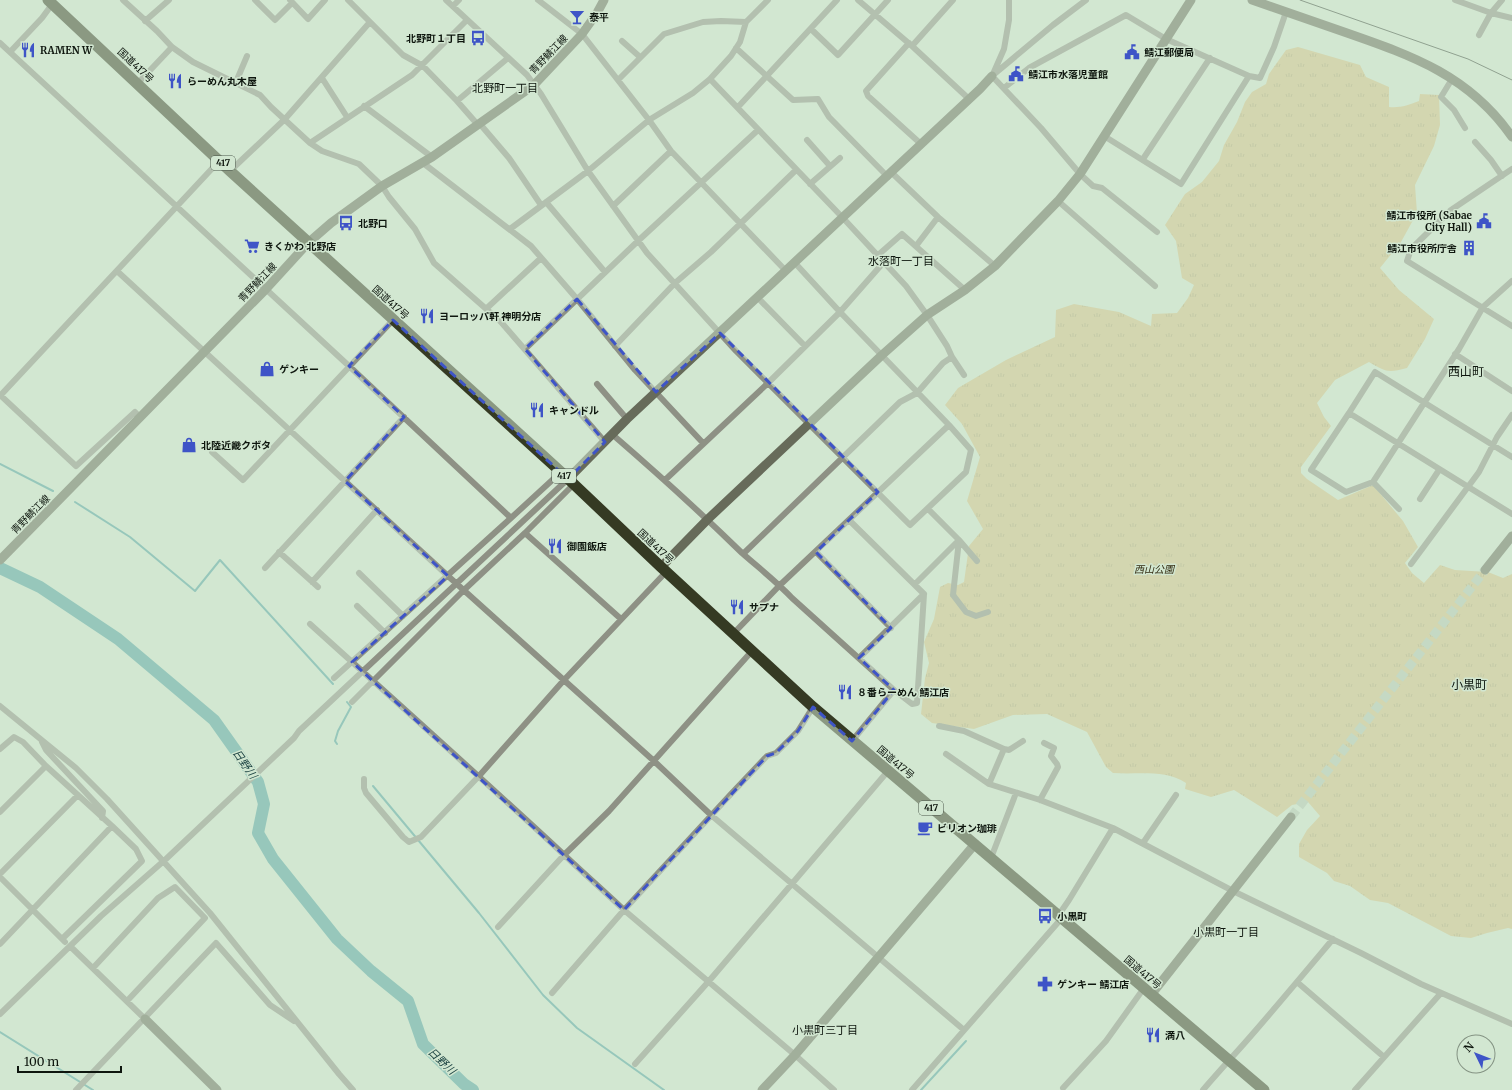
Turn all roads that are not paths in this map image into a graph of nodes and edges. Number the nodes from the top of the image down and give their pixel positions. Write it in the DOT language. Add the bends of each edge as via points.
graph roads {
  1 [pos="123,0"];
  2 [pos="169,0"];
  3 [pos="255,0"];
  4 [pos="326,0"];
  5 [pos="348,0"];
  6 [pos="446,0"];
  7 [pos="459,0"];
  8 [pos="538,0"];
  9 [pos="604,0"];
  10 [pos="768,0"];
  11 [pos="837,0"];
  12 [pos="858,0"];
  13 [pos="888,0"];
  14 [pos="953,0"];
  15 [pos="1009,0"];
  16 [pos="1086,0"];
  17 [pos="1191,0"];
  18 [pos="1252,0"];
  19 [pos="1455,0"];
  20 [pos="1502,0"];
  21 [pos="52,1"];
  22 [pos="291,2"];
  23 [pos="1077,2"];
  24 [pos="453,6"];
  25 [pos="1286,12"];
  26 [pos="1491,13"];
  27 [pos="876,15"];
  28 [pos="1512,18"];
  29 [pos="145,20"];
  30 [pos="467,20"];
  31 [pos="370,22"];
  32 [pos="746,22"];
  33 [pos="811,29"];
  34 [pos="582,34"];
  35 [pos="1479,35"];
  36 [pos="1166,39"];
  37 [pos="622,42"];
  38 [pos="0,43"];
  39 [pos="910,45"];
  40 [pos="172,47"];
  41 [pos="736,48"];
  42 [pos="10,52"];
  43 [pos="247,56"];
  44 [pos="640,57"];
  45 [pos="508,58"];
  46 [pos="1210,58"];
  47 [pos="423,66"];
  48 [pos="767,76"];
  49 [pos="992,76"];
  50 [pos="1249,76"];
  51 [pos="322,78"];
  52 [pos="710,79"];
  53 [pos="1452,79"];
  54 [pos="618,80"];
  55 [pos="236,82"];
  56 [pos="138,83"];
  57 [pos="534,84"];
  58 [pos="1004,88"];
  59 [pos="969,99"];
  60 [pos="457,101"];
  61 [pos="364,106"];
  62 [pos="738,108"];
  63 [pos="347,117"];
  64 [pos="285,119"];
  65 [pos="650,120"];
  66 [pos="479,125"];
  67 [pos="1465,128"];
  68 [pos="758,130"];
  69 [pos="1104,136"];
  70 [pos="1512,137"];
  71 [pos="807,140"];
  72 [pos="1476,142"];
  73 [pos="310,143"];
  74 [pos="921,144"];
  75 [pos="671,151"];
  76 [pos="432,157"];
  77 [pos="840,158"];
  78 [pos="1143,159"];
  79 [pos="220,160"];
  80 [pos="423,163"];
  81 [pos="830,166"];
  82 [pos="1512,169"];
  83 [pos="796,170"];
  84 [pos="230,171"];
  85 [pos="588,171"];
  86 [pos="1080,174"];
  87 [pos="890,175"];
  88 [pos="1502,176"];
  89 [pos="701,183"];
  90 [pos="810,184"];
  91 [pos="382,186"];
  92 [pos="1058,201"];
  93 [pos="544,203"];
  94 [pos="177,206"];
  95 [pos="613,206"];
  96 [pos="938,217"];
  97 [pos="843,218"];
  98 [pos="741,223"];
  99 [pos="510,229"];
  100 [pos="1157,232"];
  101 [pos="639,240"];
  102 [pos="308,243"];
  103 [pos="916,246"];
  104 [pos="877,256"];
  105 [pos="541,258"];
  106 [pos="795,263"];
  107 [pos="883,263"];
  108 [pos="995,266"];
  109 [pos="117,271"];
  110 [pos="786,271"];
  111 [pos="605,272"];
  112 [pos="1512,281"];
  113 [pos="675,283"];
  114 [pos="1155,286"];
  115 [pos="266,289"];
  116 [pos="965,290"];
  117 [pos="758,298"];
  118 [pos="577,299"];
  119 [pos="1482,307"];
  120 [pos="486,308"];
  121 [pos="840,312"];
  122 [pos="927,315"];
  123 [pos="393,320"];
  124 [pos="1512,326"];
  125 [pos="720,333"];
  126 [pos="615,346"];
  127 [pos="805,346"];
  128 [pos="525,348"];
  129 [pos="205,352"];
  130 [pos="1455,354"];
  131 [pos="882,355"];
  132 [pos="952,357"];
  133 [pos="349,366"];
  134 [pos="964,375"];
  135 [pos="768,383"];
  136 [pos="597,384"];
  137 [pos="1512,391"];
  138 [pos="656,392"];
  139 [pos="917,393"];
  140 [pos="0,396"];
  141 [pos="1424,402"];
  142 [pos="1349,413"];
  143 [pos="1512,415"];
  144 [pos="404,417"];
  145 [pos="140,418"];
  146 [pos="627,419"];
  147 [pos="810,424"];
  148 [pos="949,425"];
  149 [pos="290,430"];
  150 [pos="613,434"];
  151 [pos="605,442"];
  152 [pos="703,442"];
  153 [pos="1398,444"];
  154 [pos="1494,445"];
  155 [pos="212,452"];
  156 [pos="1512,457"];
  157 [pos="843,458"];
  158 [pos="1439,470"];
  159 [pos="567,479"];
  160 [pos="664,480"];
  161 [pos="345,481"];
  162 [pos="1373,482"];
  163 [pos="1468,486"];
  164 [pos="878,492"];
  165 [pos="1420,499"];
  166 [pos="928,509"];
  167 [pos="1399,509"];
  168 [pos="377,510"];
  169 [pos="1512,514"];
  170 [pos="512,518"];
  171 [pos="708,519"];
  172 [pos="849,520"];
  173 [pos="525,533"];
  174 [pos="1512,536"];
  175 [pos="959,540"];
  176 [pos="279,552"];
  177 [pos="816,552"];
  178 [pos="743,554"];
  179 [pos="0,560"];
  180 [pos="977,561"];
  181 [pos="1411,564"];
  182 [pos="265,568"];
  183 [pos="663,569"];
  184 [pos="1485,570"];
  185 [pos="359,573"];
  186 [pos="448,576"];
  187 [pos="312,582"];
  188 [pos="457,584"];
  189 [pos="915,584"];
  190 [pos="780,585"];
  191 [pos="318,587"];
  192 [pos="464,590"];
  193 [pos="924,594"];
  194 [pos="357,606"];
  195 [pos="988,612"];
  196 [pos="403,616"];
  197 [pos="621,620"];
  198 [pos="310,624"];
  199 [pos="891,628"];
  200 [pos="385,633"];
  201 [pos="733,634"];
  202 [pos="752,651"];
  203 [pos="859,658"];
  204 [pos="352,662"];
  205 [pos="363,671"];
  206 [pos="334,678"];
  207 [pos="564,680"];
  208 [pos="374,681"];
  209 [pos="894,690"];
  210 [pos="352,702"];
  211 [pos="0,706"];
  212 [pos="813,707"];
  213 [pos="939,726"];
  214 [pos="41,738"];
  215 [pos="852,741"];
  216 [pos="1023,741"];
  217 [pos="1044,743"];
  218 [pos="0,749"];
  219 [pos="1004,749"];
  220 [pos="946,754"];
  221 [pos="654,761"];
  222 [pos="46,766"];
  223 [pos="888,771"];
  224 [pos="479,776"];
  225 [pos="364,779"];
  226 [pos="989,784"];
  227 [pos="1016,793"];
  228 [pos="78,795"];
  229 [pos="1176,796"];
  230 [pos="1040,800"];
  231 [pos="0,812"];
  232 [pos="711,816"];
  233 [pos="1291,817"];
  234 [pos="102,818"];
  235 [pos="112,826"];
  236 [pos="1113,828"];
  237 [pos="1143,843"];
  238 [pos="975,844"];
  239 [pos="564,855"];
  240 [pos="991,858"];
  241 [pos="164,860"];
  242 [pos="0,876"];
  243 [pos="791,883"];
  244 [pos="1233,891"];
  245 [pos="32,909"];
  246 [pos="624,910"];
  247 [pos="1060,917"];
  248 [pos="498,927"];
  249 [pos="1333,939"];
  250 [pos="0,944"];
  251 [pos="73,949"];
  252 [pos="879,957"];
  253 [pos="93,968"];
  254 [pos="708,981"];
  255 [pos="1297,982"];
  256 [pos="1147,992"];
  257 [pos="552,993"];
  258 [pos="1441,993"];
  259 [pos="127,1001"];
  260 [pos="0,1014"];
  261 [pos="145,1019"];
  262 [pos="299,1024"];
  263 [pos="1512,1024"];
  264 [pos="964,1030"];
  265 [pos="795,1055"];
  266 [pos="1384,1057"];
  267 [pos="1229,1060"];
  268 [pos="635,1064"];
  269 [pos="1063,1088"];
  270 [pos="76,1090"];
  271 [pos="217,1090"];
  272 [pos="353,1090"];
  273 [pos="762,1090"];
  274 [pos="834,1090"];
  275 [pos="912,1090"];
  276 [pos="1203,1090"];
  277 [pos="1264,1090"];
  278 [pos="1355,1090"];
  1 -- 29 [label="street"];
  2 -- 29 [label="street"];
  3 -- 22 [label="street" via="275,20"];
  4 -- 22 [label="street" via="308,19"];
  5 -- 31 [label="street"];
  6 -- 24 [label="street"];
  7 -- 24 [label="street"];
  8 -- 34 [label="street"];
  9 -- 34 [label="street, 青野鯖江線"];
  10 -- 32 [label="street"];
  11 -- 33 [label="street"];
  12 -- 27 [label="street"];
  13 -- 27 [label="street"];
  14 -- 39 [label="street"];
  15 -- 49 [label="street" via="1009,20 1004,49"];
  16 -- 23 [label="street"];
  17 -- 36 [label="street"];
  18 -- 25 [label="street"];
  19 -- 26 [label="street"];
  20 -- 26 [label="street"];
  21 -- 42 [label="street" via="42,18"];
  21 -- 56 [label="highway, 国道417号 / 417"];
  23 -- 49 [label="street"];
  24 -- 30 [label="street"];
  25 -- 50 [label="street" via="1260,78"];
  25 -- 53 [label="street" via="1401,52 1425,62"];
  26 -- 28 [label="street"];
  26 -- 35 [label="street"];
  27 -- 33 [label="street" via="838,55"];
  27 -- 39 [label="street"];
  29 -- 40 [label="street"];
  30 -- 45 [label="street"];
  30 -- 47 [label="street"];
  31 -- 47 [label="street" via="403,55"];
  31 -- 51 [label="street"];
  32 -- 41 [label="street"];
  32 -- 44 [label="street" via="703,22 664,34"];
  33 -- 48 [label="street"];
  34 -- 54 [label="street"];
  34 -- 57 [label="street, 青野鯖江線"];
  36 -- 46 [label="street"];
  36 -- 58 [label="street" via="1126,15 1029,68"];
  36 -- 69 [label="street"];
  37 -- 44 [label="street"];
  38 -- 42 [label="street"];
  39 -- 59 [label="street"];
  39 -- 74 [label="street" via="866,91 868,96"];
  40 -- 55 [label="street" via="193,62"];
  40 -- 56 [label="street"];
  41 -- 48 [label="street"];
  41 -- 52 [label="street"];
  42 -- 94 [label="street"];
  43 -- 55 [label="street"];
  44 -- 54 [label="street"];
  45 -- 57 [label="street"];
  45 -- 60 [label="street"];
  46 -- 50 [label="street"];
  46 -- 78 [label="street"];
  47 -- 60 [label="street"];
  47 -- 61 [label="street"];
  48 -- 62 [label="street"];
  48 -- 87 [label="street" via="793,100 818,99 829,117"];
  49 -- 58 [label="street"];
  49 -- 59 [label="street"];
  50 -- 78 [label="street" via="1181,184"];
  51 -- 63 [label="street"];
  51 -- 64 [label="street"];
  52 -- 62 [label="street"];
  52 -- 65 [label="street"];
  53 -- 67 [label="street" via="1441,97 1454,110"];
  53 -- 70 [label="street" via="1486,104"];
  54 -- 65 [label="street"];
  55 -- 64 [label="street" via="260,94"];
  56 -- 79 [label="highway, 国道417号 / 417"];
  57 -- 66 [label="street, 青野鯖江線"];
  57 -- 85 [label="street"];
  58 -- 86 [label="street"];
  59 -- 74 [label="street"];
  60 -- 66 [label="street"];
  61 -- 63 [label="street"];
  61 -- 76 [label="street"];
  62 -- 68 [label="street"];
  63 -- 73 [label="street"];
  64 -- 73 [label="street"];
  64 -- 84 [label="street"];
  65 -- 75 [label="street"];
  65 -- 85 [label="street"];
  66 -- 76 [label="street, 青野鯖江線"];
  66 -- 93 [label="street"];
  68 -- 83 [label="street"];
  68 -- 89 [label="street"];
  69 -- 78 [label="street"];
  69 -- 86 [label="street"];
  71 -- 81 [label="street"];
  72 -- 88 [label="street"];
  73 -- 91 [label="street" via="322,151 359,164"];
  74 -- 87 [label="street"];
  75 -- 89 [label="street"];
  75 -- 95 [label="street"];
  76 -- 80 [label="street, 青野鯖江線"];
  77 -- 81 [label="street"];
  79 -- 84 [label="highway, 国道417号 / 417"];
  79 -- 94 [label="street"];
  80 -- 91 [label="street, 青野鯖江線"];
  80 -- 99 [label="street"];
  81 -- 90 [label="street"];
  82 -- 88 [label="street"];
  83 -- 90 [label="street"];
  83 -- 98 [label="street"];
  84 -- 102 [label="highway, 国道417号 / 417"];
  85 -- 93 [label="street"];
  85 -- 95 [label="street"];
  86 -- 92 [label="street"];
  86 -- 100 [label="street" via="1092,186 1102,188"];
  87 -- 96 [label="street"];
  87 -- 97 [label="street"];
  88 -- 119 [label="street" via="1451,210 1411,249 1407,261"];
  89 -- 98 [label="street"];
  89 -- 101 [label="street"];
  90 -- 97 [label="street"];
  91 -- 102 [label="street, 青野鯖江線"];
  91 -- 120 [label="street" via="415,229 434,263"];
  92 -- 108 [label="street"];
  92 -- 114 [label="street"];
  93 -- 99 [label="street"];
  93 -- 111 [label="street"];
  94 -- 109 [label="street"];
  94 -- 115 [label="street"];
  95 -- 101 [label="street"];
  96 -- 103 [label="street"];
  96 -- 108 [label="street"];
  97 -- 104 [label="street"];
  97 -- 106 [label="street"];
  98 -- 110 [label="street"];
  98 -- 113 [label="street"];
  99 -- 105 [label="street"];
  101 -- 111 [label="street"];
  101 -- 113 [label="street" via="647,253"];
  102 -- 115 [label="street, 青野鯖江線"];
  102 -- 123 [label="highway, 国道417号 / 417"];
  103 -- 104 [label="street" via="902,234"];
  103 -- 116 [label="street"];
  104 -- 107 [label="street"];
  105 -- 118 [label="street"];
  105 -- 120 [label="street"];
  106 -- 110 [label="street"];
  106 -- 121 [label="street"];
  107 -- 121 [label="street"];
  107 -- 122 [label="street" via="906,286"];
  108 -- 116 [label="street"];
  109 -- 129 [label="street"];
  109 -- 140 [label="street"];
  110 -- 117 [label="street"];
  111 -- 118 [label="street"];
  112 -- 119 [label="street"];
  113 -- 125 [label="street"];
  113 -- 126 [label="street"];
  115 -- 129 [label="street, 青野鯖江線"];
  115 -- 133 [label="street"];
  116 -- 122 [label="street"];
  117 -- 125 [label="street"];
  117 -- 127 [label="street"];
  118 -- 126 [label="street"];
  118 -- 128 [label="street"];
  119 -- 124 [label="street"];
  119 -- 130 [label="street"];
  120 -- 128 [label="street"];
  121 -- 127 [label="street"];
  121 -- 131 [label="street"];
  122 -- 131 [label="street"];
  122 -- 132 [label="street"];
  123 -- 133 [label="street"];
  123 -- 159 [label="highway, 国道417号 / 417"];
  125 -- 135 [label="street"];
  125 -- 138 [label="street"];
  126 -- 138 [label="street"];
  127 -- 135 [label="street"];
  128 -- 151 [label="street"];
  129 -- 145 [label="street, 青野鯖江線"];
  129 -- 149 [label="street"];
  130 -- 137 [label="street"];
  130 -- 141 [label="street"];
  131 -- 139 [label="street"];
  131 -- 147 [label="street"];
  132 -- 134 [label="street"];
  132 -- 139 [label="street" via="943,363"];
  133 -- 144 [label="street"];
  133 -- 149 [label="street"];
  135 -- 147 [label="street"];
  135 -- 152 [label="street"];
  136 -- 146 [label="street"];
  138 -- 146 [label="street"];
  138 -- 152 [label="street"];
  139 -- 148 [label="street"];
  139 -- 157 [label="street" via="900,402"];
  140 -- 145 [label="street" via="76,466 135,412"];
  141 -- 142 [label="street" via="1375,372"];
  141 -- 153 [label="street"];
  141 -- 154 [label="street"];
  142 -- 153 [label="street"];
  142 -- 162 [label="street" via="1311,470 1346,492"];
  143 -- 154 [label="street"];
  144 -- 161 [label="street"];
  144 -- 170 [label="street"];
  145 -- 179 [label="street, 青野鯖江線"];
  146 -- 150 [label="street"];
  147 -- 157 [label="street"];
  147 -- 171 [label="street"];
  148 -- 164 [label="street"];
  148 -- 166 [label="street" via="971,450 966,472"];
  149 -- 155 [label="street" via="243,480"];
  149 -- 161 [label="street"];
  150 -- 151 [label="street"];
  150 -- 160 [label="street"];
  151 -- 159 [label="street"];
  152 -- 160 [label="street"];
  153 -- 158 [label="street"];
  153 -- 162 [label="street"];
  154 -- 156 [label="street"];
  154 -- 163 [label="street" via="1482,468"];
  157 -- 164 [label="street"];
  157 -- 178 [label="street"];
  158 -- 163 [label="street"];
  158 -- 165 [label="street"];
  159 -- 170 [label="street"];
  159 -- 173 [label="street"];
  159 -- 183 [label="highway, 国道417号 / 417"];
  159 -- 188 [label="street"];
  160 -- 171 [label="street"];
  161 -- 168 [label="street"];
  161 -- 176 [label="street"];
  162 -- 167 [label="street"];
  163 -- 169 [label="street"];
  163 -- 181 [label="street"];
  164 -- 166 [label="street" via="910,525"];
  164 -- 172 [label="street"];
  166 -- 175 [label="street"];
  168 -- 186 [label="street"];
  168 -- 187 [label="street"];
  170 -- 186 [label="street"];
  171 -- 178 [label="street"];
  171 -- 183 [label="street"];
  172 -- 177 [label="street"];
  172 -- 189 [label="street"];
  173 -- 192 [label="street"];
  173 -- 197 [label="street"];
  174 -- 184 [label="street"];
  175 -- 180 [label="street"];
  175 -- 189 [label="street"];
  175 -- 195 [label="street" via="953,595 966,612 976,616"];
  176 -- 182 [label="street"];
  176 -- 187 [label="street"];
  177 -- 190 [label="street"];
  177 -- 199 [label="street"];
  178 -- 190 [label="street"];
  183 -- 197 [label="street"];
  183 -- 201 [label="highway, 国道417号 / 417"];
  185 -- 196 [label="street"];
  186 -- 188 [label="street"];
  186 -- 196 [label="street"];
  187 -- 191 [label="street"];
  188 -- 192 [label="street"];
  188 -- 205 [label="street"];
  189 -- 193 [label="street"];
  190 -- 201 [label="street"];
  190 -- 203 [label="street"];
  192 -- 207 [label="street"];
  192 -- 208 [label="street"];
  193 -- 199 [label="street"];
  193 -- 209 [label="street" via="917,703 912,704"];
  194 -- 200 [label="street"];
  196 -- 200 [label="street"];
  197 -- 207 [label="street"];
  198 -- 204 [label="street"];
  199 -- 203 [label="street"];
  200 -- 204 [label="street"];
  201 -- 202 [label="highway, 国道417号 / 417"];
  202 -- 212 [label="highway, 国道417号 / 417"];
  202 -- 221 [label="street"];
  203 -- 209 [label="street"];
  204 -- 205 [label="street"];
  204 -- 206 [label="street"];
  205 -- 208 [label="street"];
  205 -- 241 [label="street"];
  207 -- 221 [label="street"];
  207 -- 224 [label="street"];
  208 -- 210 [label="street"];
  208 -- 224 [label="street"];
  209 -- 215 [label="street"];
  211 -- 214 [label="street"];
  212 -- 215 [label="highway, 国道417号 / 417"];
  212 -- 232 [label="street" via="798,731 776,753 767,756"];
  213 -- 219 [label="street" via="964,731"];
  214 -- 234 [label="street" via="46,750 103,811"];
  214 -- 241 [label="street" via="107,798"];
  215 -- 223 [label="highway, 国道417号 / 417"];
  216 -- 219 [label="street" via="1009,750"];
  217 -- 230 [label="street" via="1054,748 1051,756 1058,768"];
  218 -- 222 [label="street" via="14,737 23,742"];
  219 -- 226 [label="street"];
  220 -- 226 [label="street"];
  221 -- 232 [label="street"];
  221 -- 239 [label="street" via="609,811"];
  222 -- 228 [label="street"];
  222 -- 231 [label="street"];
  223 -- 238 [label="highway, 国道417号 / 417"];
  223 -- 243 [label="street"];
  224 -- 225 [label="street" via="421,837 409,842 366,793"];
  224 -- 239 [label="street"];
  226 -- 227 [label="street"];
  227 -- 230 [label="street"];
  227 -- 240 [label="street"];
  228 -- 234 [label="street"];
  228 -- 242 [label="street"];
  229 -- 237 [label="street"];
  230 -- 236 [label="street"];
  232 -- 243 [label="street"];
  232 -- 246 [label="street"];
  233 -- 244 [label="street"];
  234 -- 235 [label="street"];
  235 -- 245 [label="street"];
  235 -- 245 [label="street" via="136,850 142,861 64,940"];
  236 -- 237 [label="street"];
  236 -- 247 [label="street"];
  237 -- 244 [label="street"];
  238 -- 240 [label="highway, 国道417号 / 417"];
  238 -- 252 [label="street"];
  239 -- 246 [label="street"];
  239 -- 248 [label="street"];
  240 -- 247 [label="highway, 国道417号 / 417"];
  241 -- 260 [label="street" via="101,916"];
  241 -- 262 [label="street" via="210,912"];
  242 -- 245 [label="street"];
  243 -- 252 [label="street"];
  243 -- 254 [label="street"];
  244 -- 249 [label="street"];
  244 -- 256 [label="street"];
  245 -- 250 [label="street"];
  246 -- 254 [label="street"];
  246 -- 257 [label="street"];
  247 -- 256 [label="highway, 国道417号 / 417"];
  247 -- 264 [label="street"];
  249 -- 255 [label="street"];
  249 -- 258 [label="street"];
  251 -- 253 [label="street"];
  252 -- 264 [label="street"];
  252 -- 265 [label="street"];
  253 -- 259 [label="street"];
  253 -- 259 [label="street" via="158,898 175,886 205,918"];
  254 -- 265 [label="street"];
  254 -- 268 [label="street"];
  255 -- 266 [label="street"];
  255 -- 267 [label="street"];
  256 -- 267 [label="highway, 国道417号 / 417"];
  256 -- 269 [label="street"];
  258 -- 263 [label="street"];
  258 -- 266 [label="street"];
  259 -- 261 [label="street"];
  261 -- 262 [label="street" via="216,943 270,1005"];
  261 -- 270 [label="street"];
  261 -- 271 [label="street"];
  262 -- 272 [label="street"];
  264 -- 275 [label="street"];
  265 -- 273 [label="street"];
  265 -- 274 [label="street"];
  266 -- 278 [label="street"];
  267 -- 276 [label="street"];
  267 -- 277 [label="highway, 国道417号 / 417"];
}
